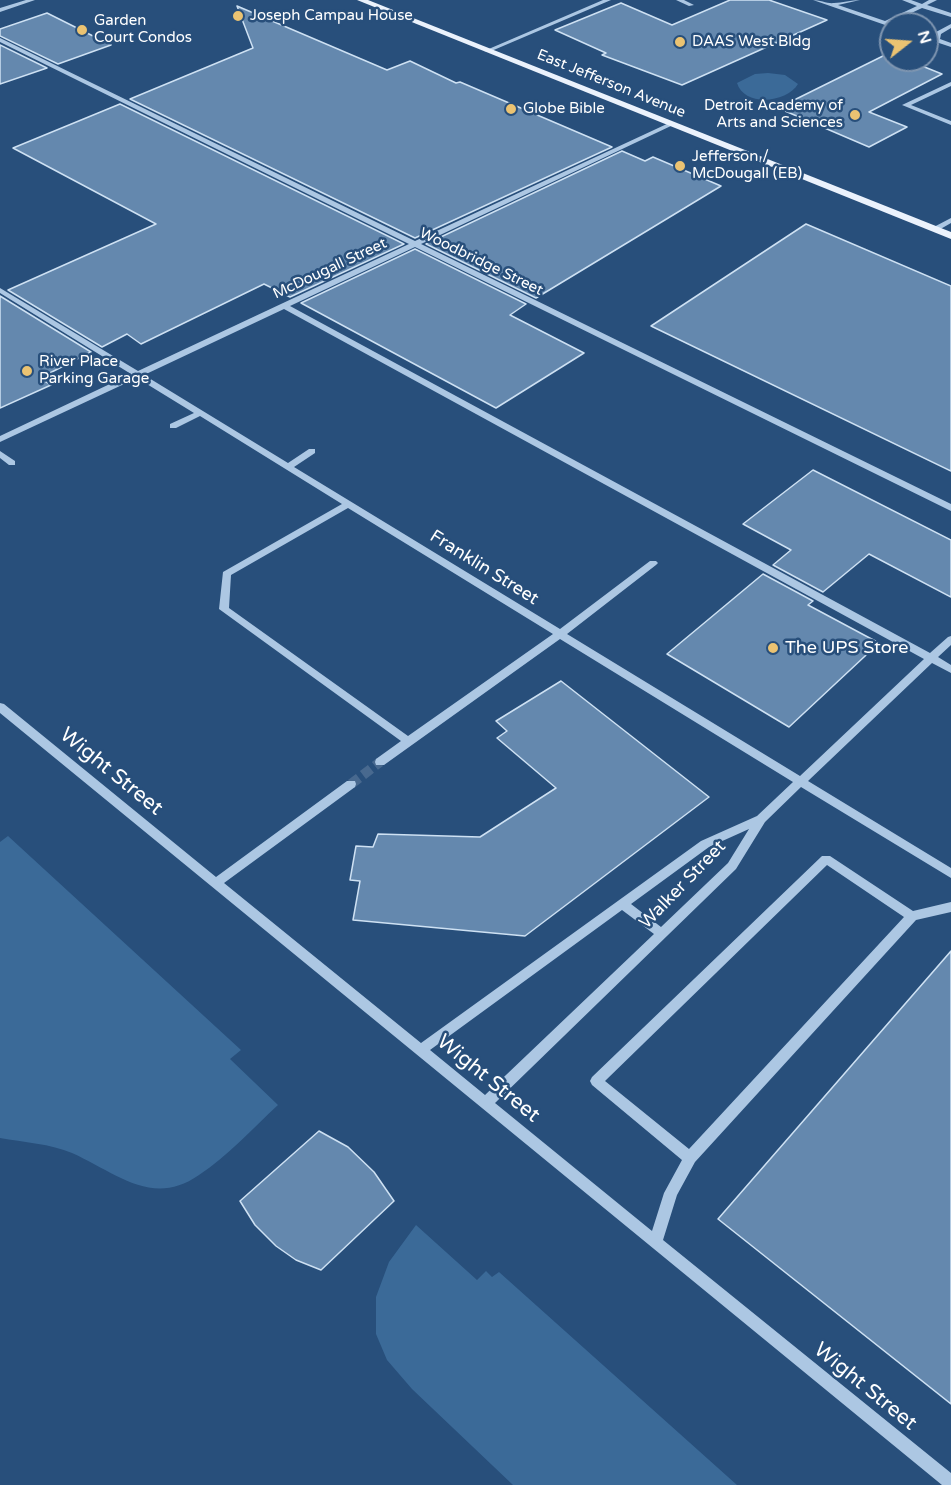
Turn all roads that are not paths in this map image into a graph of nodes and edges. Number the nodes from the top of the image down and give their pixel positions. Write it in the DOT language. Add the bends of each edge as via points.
graph roads {
  1 [pos="32,0"];
  2 [pos="361,0"];
  3 [pos="608,0"];
  4 [pos="680,0"];
  5 [pos="816,0"];
  6 [pos="857,0"];
  7 [pos="905,0"];
  8 [pos="934,0"];
  9 [pos="826,3"];
  10 [pos="691,5"];
  11 [pos="922,6"];
  12 [pos="0,10"];
  13 [pos="911,12"];
  14 [pos="951,15"];
  15 [pos="879,21"];
  16 [pos="0,40"];
  17 [pos="487,51"];
  18 [pos="951,84"];
  19 [pos="951,123"];
  20 [pos="671,124"];
  21 [pos="951,220"];
  22 [pos="934,229"];
  23 [pos="951,236"];
  24 [pos="414,244"];
  25 [pos="0,290"];
  26 [pos="283,305"];
  27 [pos="137,374"];
  28 [pos="200,413"];
  29 [pos="173,426"];
  30 [pos="0,438"];
  31 [pos="312,451"];
  32 [pos="0,454"];
  33 [pos="12,463"];
  34 [pos="288,466"];
  35 [pos="350,504"];
  36 [pos="951,508"];
  37 [pos="653,563"];
  38 [pos="559,633"];
  39 [pos="951,639"];
  40 [pos="931,658"];
  41 [pos="951,669"];
  42 [pos="0,707"];
  43 [pos="408,741"];
  44 [pos="380,762"];
  45 [pos="800,782"];
  46 [pos="351,784"];
  47 [pos="761,819"];
  48 [pos="951,874"];
  49 [pos="216,883"];
  50 [pos="622,904"];
  51 [pos="951,907"];
  52 [pos="912,916"];
  53 [pos="662,934"];
  54 [pos="421,1050"];
  55 [pos="487,1102"];
  56 [pos="690,1158"];
  57 [pos="656,1241"];
  58 [pos="951,1483"];
  1 -- 12 [label="street"];
  2 -- 17 [label="main road, East Jefferson Avenue"];
  3 -- 17 [label="street"];
  4 -- 10 [label="street"];
  5 -- 9 [label="street"];
  6 -- 9 [label="street"];
  7 -- 11 [label="street"];
  8 -- 11 [label="street"];
  9 -- 15 [label="street"];
  11 -- 13 [label="street"];
  11 -- 14 [label="street"];
  16 -- 24 [label="street, Woodbridge Street"];
  17 -- 20 [label="main road, East Jefferson Avenue"];
  18 -- 19 [label="street" via="905,105"];
  20 -- 22 [label="main road, East Jefferson Avenue"];
  20 -- 24 [label="street, McDougall Street"];
  21 -- 22 [label="street"];
  22 -- 23 [label="main road, East Jefferson Avenue"];
  24 -- 26 [label="street, McDougall Street"];
  24 -- 36 [label="street, Woodbridge Street"];
  25 -- 27 [label="street, Franklin Street"];
  26 -- 27 [label="street, McDougall Street"];
  26 -- 40 [label="street"];
  27 -- 28 [label="street, Franklin Street"];
  27 -- 30 [label="street, McDougall Street"];
  28 -- 29 [label="street"];
  28 -- 34 [label="street, Franklin Street"];
  31 -- 34 [label="street"];
  32 -- 33 [label="street"];
  34 -- 35 [label="street, Franklin Street"];
  35 -- 38 [label="street, Franklin Street"];
  35 -- 43 [label="street" via="226,574 224,609"];
  37 -- 38 [label="street"];
  38 -- 43 [label="street"];
  38 -- 45 [label="street, Franklin Street"];
  39 -- 40 [label="street, Walker Street"];
  40 -- 41 [label="street"];
  40 -- 45 [label="street, Walker Street"];
  42 -- 49 [label="street, Wight Street"];
  43 -- 44 [label="street"];
  45 -- 47 [label="street, Walker Street"];
  45 -- 48 [label="street, Franklin Street"];
  46 -- 49 [label="street"];
  47 -- 50 [label="street" via="705,844"];
  47 -- 53 [label="street, Walker Street" via="732,866"];
  49 -- 54 [label="street, Wight Street"];
  50 -- 53 [label="street"];
  50 -- 54 [label="street"];
  51 -- 52 [label="street"];
  52 -- 56 [label="street"];
  52 -- 56 [label="street" via="826,859 596,1081"];
  53 -- 55 [label="street, Walker Street"];
  54 -- 55 [label="street, Wight Street"];
  55 -- 57 [label="street, Wight Street"];
  56 -- 57 [label="street" via="671,1193"];
  57 -- 58 [label="street, Wight Street"];
}
